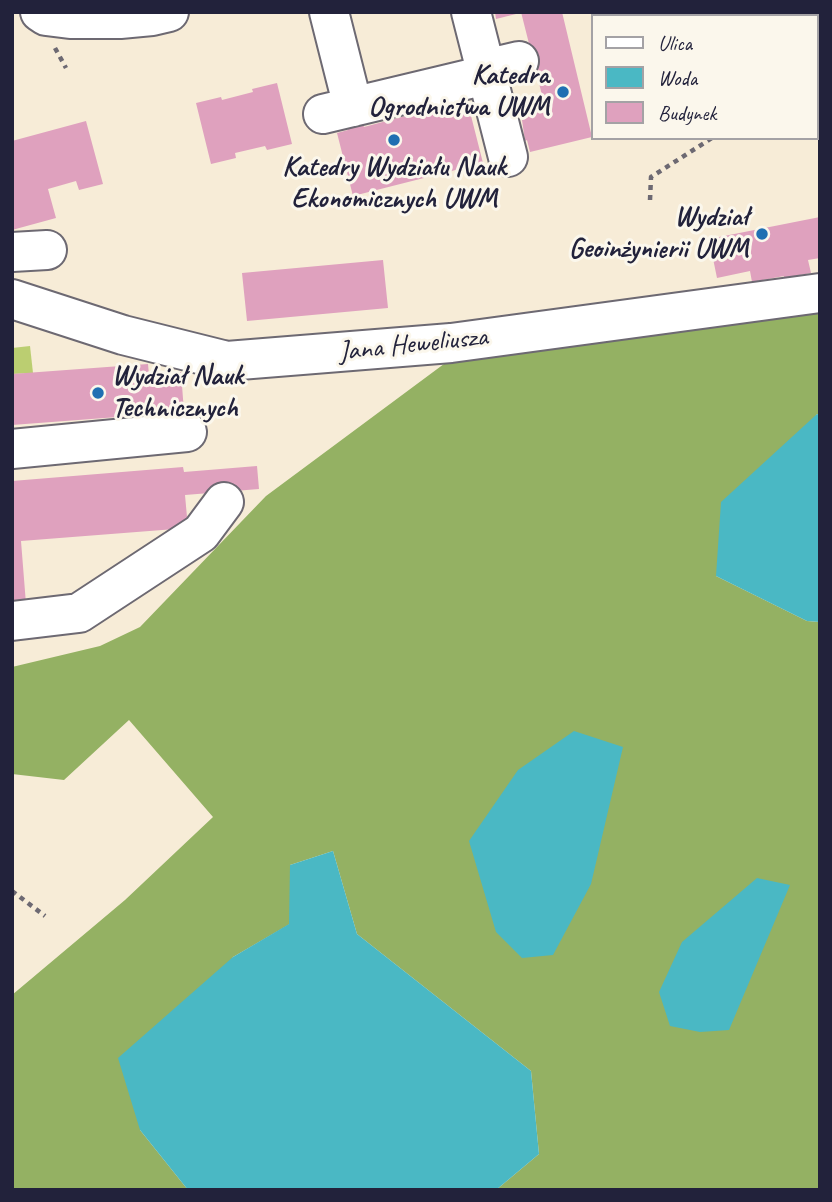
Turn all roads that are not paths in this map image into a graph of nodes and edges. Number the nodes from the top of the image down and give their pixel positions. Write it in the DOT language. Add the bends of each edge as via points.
graph roads {
  1 [pos="40,12"];
  2 [pos="169,12"];
  3 [pos="329,12"];
  4 [pos="471,12"];
  5 [pos="497,68"];
  6 [pos="508,157"];
  7 [pos="820,293"];
  8 [pos="12,299"];
  9 [pos="187,432"];
  10 [pos="12,449"];
  11 [pos="224,502"];
  12 [pos="12,621"];
  1 -- 2 [label="street" via="70,19 120,19"];
  3 -- 5 [label="street" via="338,111"];
  4 -- 5 [label="street"];
  5 -- 6 [label="street"];
  7 -- 8 [label="street, Jana Heweliusza" via="451,343 227,361 123,335"];
  9 -- 10 [label="street"];
  11 -- 12 [label="street" via="201,533 79,613"];
}
